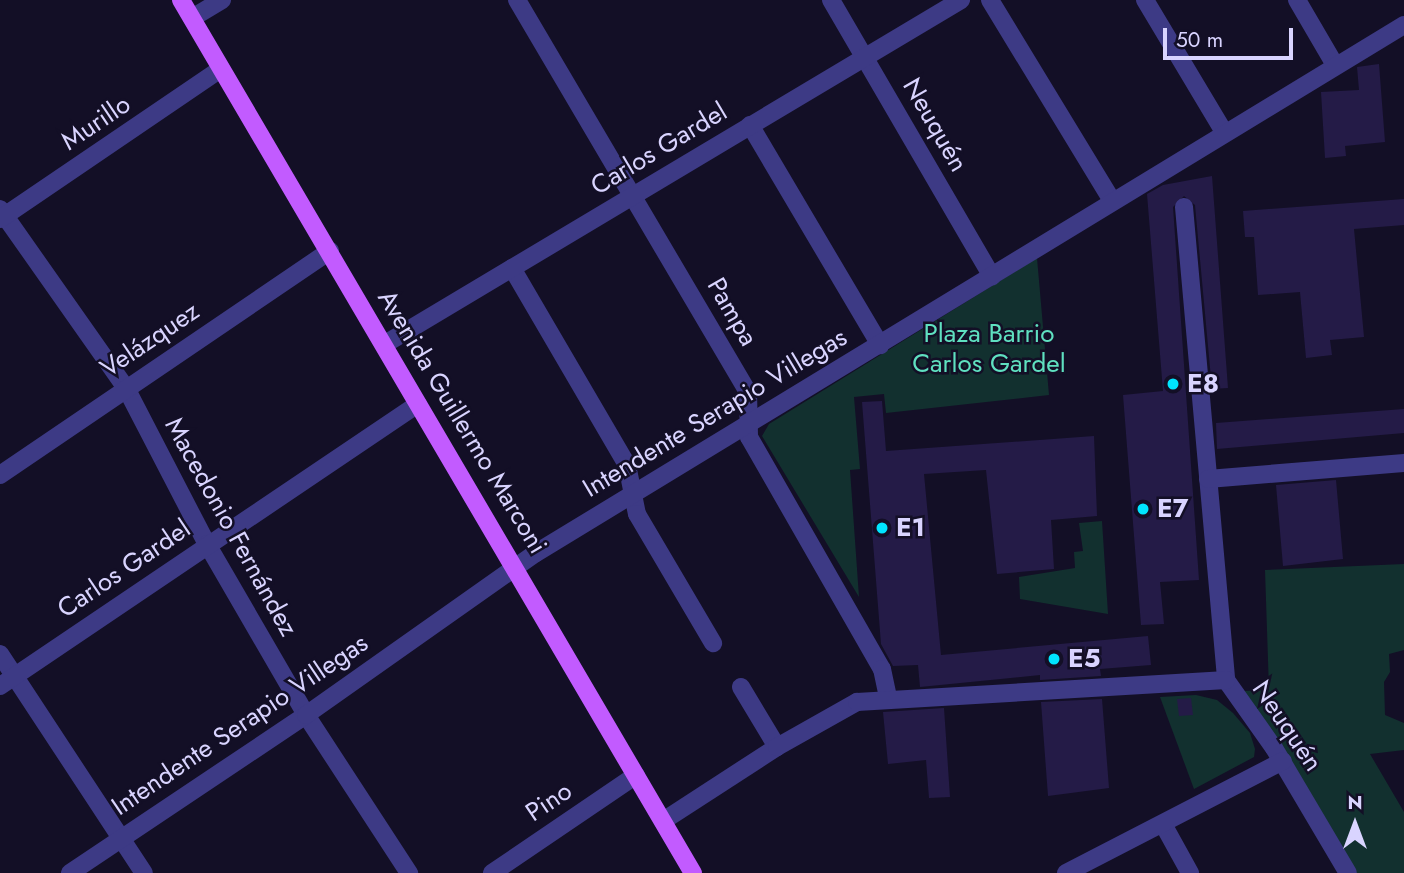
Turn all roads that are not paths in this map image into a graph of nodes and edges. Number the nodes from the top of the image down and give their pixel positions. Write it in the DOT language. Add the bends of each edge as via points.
graph roads {
  1 [pos="181,0"];
  2 [pos="222,0"];
  3 [pos="517,0"];
  4 [pos="831,0"];
  5 [pos="961,0"];
  6 [pos="990,0"];
  7 [pos="1145,0"];
  8 [pos="1297,0"];
  9 [pos="192,18"];
  10 [pos="1404,25"];
  11 [pos="866,57"];
  12 [pos="1335,65"];
  13 [pos="221,69"];
  14 [pos="750,125"];
  15 [pos="1224,132"];
  16 [pos="634,195"];
  17 [pos="1112,201"];
  18 [pos="1184,208"];
  19 [pos="2,215"];
  20 [pos="330,251"];
  21 [pos="512,268"];
  22 [pos="992,277"];
  23 [pos="385,344"];
  24 [pos="880,345"];
  25 [pos="126,388"];
  26 [pos="418,404"];
  27 [pos="747,426"];
  28 [pos="1404,463"];
  29 [pos="0,475"];
  30 [pos="1208,479"];
  31 [pos="634,491"];
  32 [pos="206,544"];
  33 [pos="518,568"];
  34 [pos="713,643"];
  35 [pos="0,654"];
  36 [pos="8,680"];
  37 [pos="1226,680"];
  38 [pos="741,687"];
  39 [pos="888,698"];
  40 [pos="306,715"];
  41 [pos="777,747"];
  42 [pos="1283,761"];
  43 [pos="636,775"];
  44 [pos="663,821"];
  45 [pos="1163,824"];
  46 [pos="120,838"];
  47 [pos="70,873"];
  48 [pos="144,873"];
  49 [pos="409,873"];
  50 [pos="492,873"];
  51 [pos="694,873"];
  52 [pos="1066,873"];
  53 [pos="1190,873"];
  54 [pos="1348,873"];
  1 -- 9 [label="main road, Avenida Guillermo Marconi"];
  2 -- 9 [label="street"];
  3 -- 16 [label="street, Pampa"];
  4 -- 11 [label="street, Neuquén"];
  5 -- 11 [label="street, Carlos Gardel"];
  6 -- 17 [label="street"];
  7 -- 15 [label="street"];
  8 -- 12 [label="street"];
  9 -- 13 [label="main road, Avenida Guillermo Marconi"];
  10 -- 12 [label="street, Intendente Serapio Villegas"];
  11 -- 14 [label="street, Carlos Gardel"];
  11 -- 22 [label="street, Neuquén"];
  12 -- 15 [label="street, Intendente Serapio Villegas"];
  13 -- 19 [label="street, Murillo"];
  13 -- 20 [label="main road, Avenida Guillermo Marconi"];
  14 -- 16 [label="street, Carlos Gardel"];
  14 -- 24 [label="street"];
  15 -- 17 [label="street, Intendente Serapio Villegas"];
  16 -- 21 [label="street, Carlos Gardel"];
  16 -- 27 [label="street, Pampa" via="748,392"];
  17 -- 22 [label="street, Intendente Serapio Villegas"];
  18 -- 30 [label="street"];
  19 -- 25 [label="street, Macedonio Fernández"];
  20 -- 23 [label="main road, Avenida Guillermo Marconi"];
  20 -- 25 [label="street, Velázquez"];
  21 -- 23 [label="street, Carlos Gardel"];
  21 -- 31 [label="street" via="627,465"];
  22 -- 24 [label="street, Intendente Serapio Villegas"];
  23 -- 26 [label="main road, Avenida Guillermo Marconi"];
  24 -- 27 [label="street, Intendente Serapio Villegas"];
  25 -- 29 [label="street, Velázquez"];
  25 -- 32 [label="street, Macedonio Fernández"];
  26 -- 32 [label="street, Carlos Gardel"];
  26 -- 33 [label="main road, Avenida Guillermo Marconi"];
  27 -- 31 [label="street, Intendente Serapio Villegas"];
  27 -- 39 [label="street, Pampa" via="753,445 882,669"];
  28 -- 30 [label="street"];
  30 -- 37 [label="street"];
  31 -- 33 [label="street, Intendente Serapio Villegas"];
  31 -- 34 [label="street" via="637,514"];
  32 -- 36 [label="street, Carlos Gardel"];
  32 -- 40 [label="street, Macedonio Fernández"];
  33 -- 40 [label="street, Intendente Serapio Villegas"];
  33 -- 43 [label="main road, Avenida Guillermo Marconi"];
  35 -- 36 [label="street"];
  36 -- 46 [label="street"];
  37 -- 39 [label="street"];
  37 -- 42 [label="street, Neuquén"];
  38 -- 41 [label="street"];
  39 -- 41 [label="street" via="845,708"];
  40 -- 46 [label="street, Intendente Serapio Villegas"];
  40 -- 49 [label="street, Macedonio Fernández"];
  41 -- 44 [label="street"];
  42 -- 45 [label="street"];
  42 -- 54 [label="street, Neuquén"];
  43 -- 44 [label="main road, Avenida Guillermo Marconi"];
  43 -- 50 [label="street, Pino"];
  44 -- 51 [label="main road, Avenida Guillermo Marconi"];
  45 -- 52 [label="street"];
  45 -- 53 [label="street"];
  46 -- 47 [label="street, Intendente Serapio Villegas"];
  46 -- 48 [label="street"];
}
